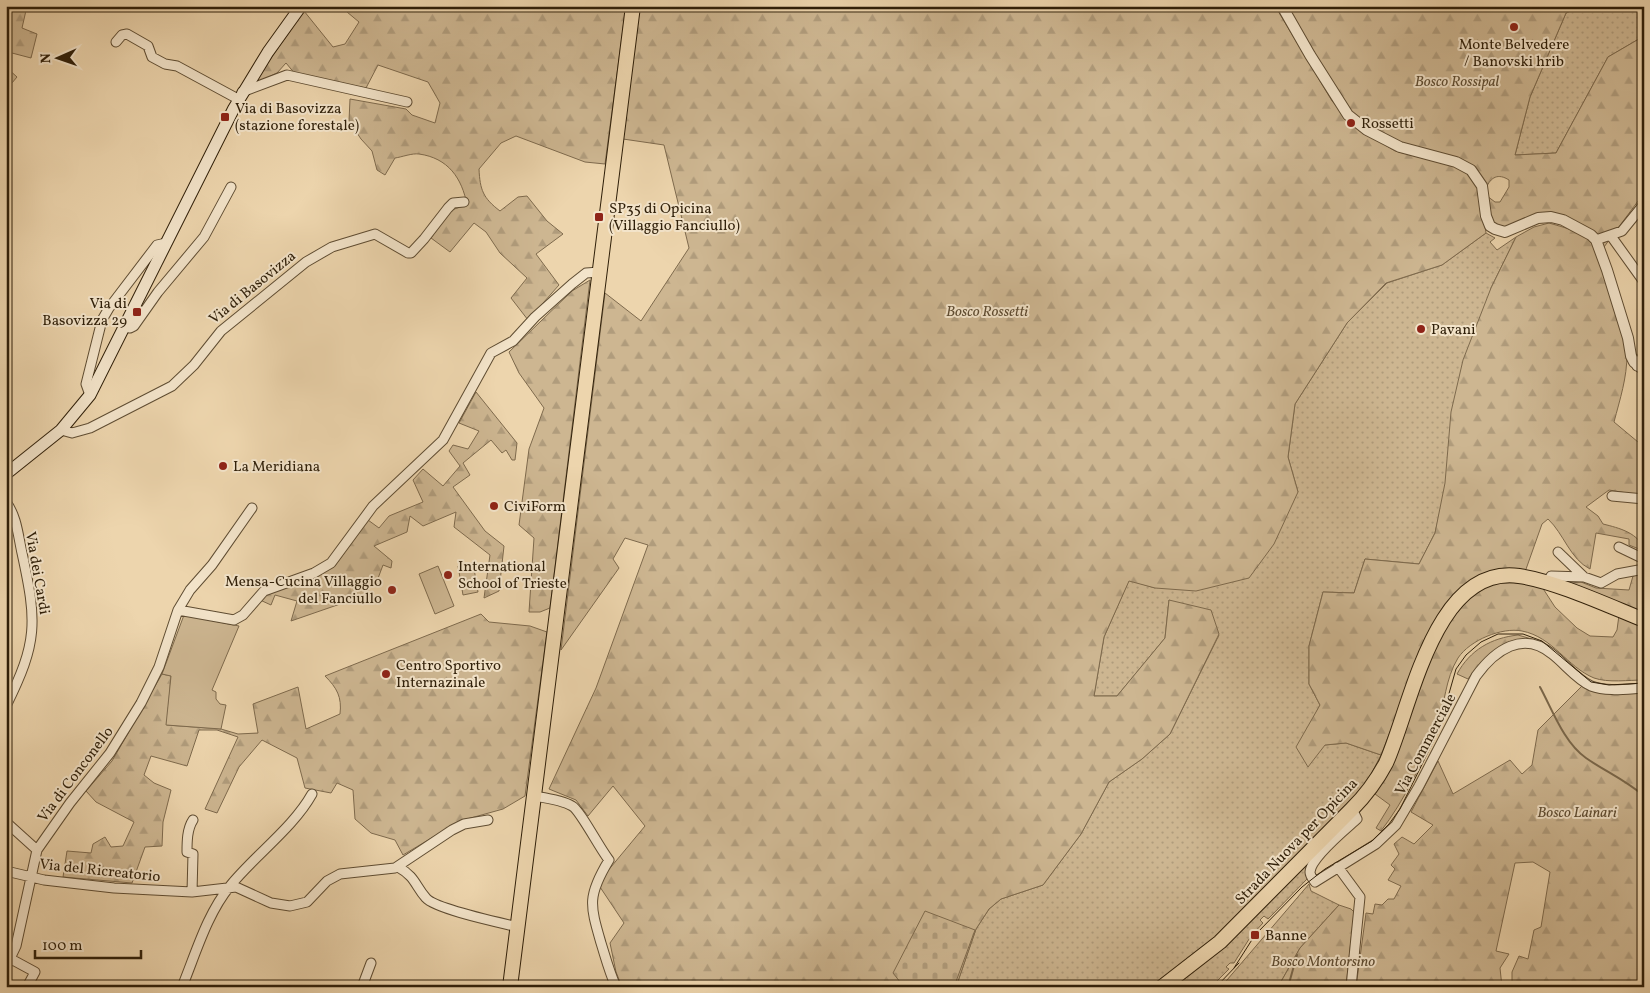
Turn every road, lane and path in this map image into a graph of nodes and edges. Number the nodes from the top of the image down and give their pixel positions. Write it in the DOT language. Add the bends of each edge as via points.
graph roads {
  1 [pos="301,6"];
  2 [pos="634,6"];
  3 [pos="1282,6"];
  4 [pos="116,42"];
  5 [pos="240,96"];
  6 [pos="407,102"];
  7 [pos="231,187"];
  8 [pos="464,202"];
  9 [pos="1644,204"];
  10 [pos="1611,236"];
  11 [pos="1596,240"];
  12 [pos="166,243"];
  13 [pos="600,272"];
  14 [pos="1644,282"];
  15 [pos="125,327"];
  16 [pos="1644,354"];
  17 [pos="1640,368"];
  18 [pos="90,395"];
  19 [pos="61,430"];
  20 [pos="6,474"];
  21 [pos="1612,496"];
  22 [pos="1644,500"];
  23 [pos="6,502"];
  24 [pos="252,508"];
  25 [pos="1619,547"];
  26 [pos="1558,552"];
  27 [pos="1644,559"];
  28 [pos="1644,569"];
  29 [pos="1584,577"];
  30 [pos="1547,583"];
  31 [pos="178,610"];
  32 [pos="1644,620"];
  33 [pos="1644,688"];
  34 [pos="6,706"];
  35 [pos="312,794"];
  36 [pos="534,796"];
  37 [pos="1352,809"];
  38 [pos="193,820"];
  39 [pos="488,820"];
  40 [pos="6,822"];
  41 [pos="37,850"];
  42 [pos="398,867"];
  43 [pos="1338,867"];
  44 [pos="6,871"];
  45 [pos="30,877"];
  46 [pos="229,887"];
  47 [pos="192,892"];
  48 [pos="518,927"];
  49 [pos="371,962"];
  50 [pos="9,963"];
  51 [pos="27,987"];
  52 [pos="182,987"];
  53 [pos="362,987"];
  54 [pos="510,987"];
  55 [pos="616,987"];
  56 [pos="1162,987"];
  57 [pos="1351,987"];
  1 -- 5 [label="main road"];
  2 -- 13 [label="main road"];
  3 -- 11 [label="street" via="1348,115 1400,148 1456,162 1471,170 1482,186 1490,226 1505,232 1538,218 1551,217 1572,224"];
  4 -- 5 [label="street" via="127,34 148,46 152,57"];
  5 -- 6 [label="street" via="287,75"];
  5 -- 12 [label="main road"];
  7 -- 15 [label="street" via="204,237 134,326"];
  8 -- 19 [label="street, Via di Basovizza" via="453,203 411,252 375,234 322,251 222,331 172,386 90,428 72,433"];
  9 -- 10 [label="street" via="1622,231"];
  10 -- 11 [label="street"];
  10 -- 14 [label="street"];
  11 -- 17 [label="street" via="1631,356"];
  12 -- 15 [label="main road"];
  12 -- 18 [label="street" via="157,245 102,320 86,384"];
  13 -- 31 [label="street" via="586,274 535,317 513,341 491,353 443,440 373,506 326,568 264,591 243,615 234,620"];
  13 -- 36 [label="main road"];
  15 -- 18 [label="main road"];
  16 -- 17 [label="street"];
  18 -- 19 [label="main road"];
  19 -- 20 [label="main road"];
  21 -- 22 [label="street"];
  23 -- 34 [label="street, Via dei Cardi" via="14,514 31,592 33,625 28,657"];
  24 -- 31 [label="street, Via di Conconello"];
  25 -- 27 [label="street"];
  26 -- 29 [label="street"];
  28 -- 29 [label="street" via="1617,574 1600,583"];
  29 -- 30 [label="street" via="1551,576"];
  30 -- 32 [label="main road, Strada Nuova per Opicina"];
  30 -- 37 [label="main road, Strada Nuova per Opicina" via="1518,575 1501,576 1478,584 1454,605 1422,662 1386,763"];
  31 -- 41 [label="street, Via di Conconello" via="164,655 141,703 110,753"];
  33 -- 43 [label="street, Via Commerciale" via="1609,690 1590,686 1547,650 1534,644 1518,643 1496,653 1476,676 1396,825 1376,844"];
  35 -- 46 [label="street" via="301,812"];
  36 -- 48 [label="main road"];
  36 -- 55 [label="street" via="571,805 578,810 594,841 609,860 599,877 591,905 602,953"];
  37 -- 43 [label="street, Via Commerciale" via="1357,819 1321,854 1310,873 1315,882"];
  37 -- 56 [label="main road, Strada Nuova per Opicina" via="1220,942"];
  38 -- 47 [label="street" via="187,848 187,852 193,854"];
  39 -- 42 [label="street, Via del Ricreatorio" via="464,824 452,830"];
  40 -- 41 [label="street"];
  41 -- 45 [label="street, Via di Conconello"];
  42 -- 46 [label="street, Via del Ricreatorio" via="340,874 327,881 307,902 290,906 280,906"];
  42 -- 48 [label="street" via="413,879 426,899 440,906"];
  43 -- 57 [label="street" via="1360,897"];
  44 -- 45 [label="street, Via del Ricreatorio"];
  45 -- 47 [label="street, Via del Ricreatorio" via="114,888"];
  45 -- 50 [label="street, Via di Conconello" via="24,913"];
  46 -- 47 [label="street, Via del Ricreatorio"];
  46 -- 52 [label="street" via="214,911"];
  48 -- 54 [label="main road"];
  49 -- 53 [label="street"];
  50 -- 51 [label="street" via="35,972"];
}
